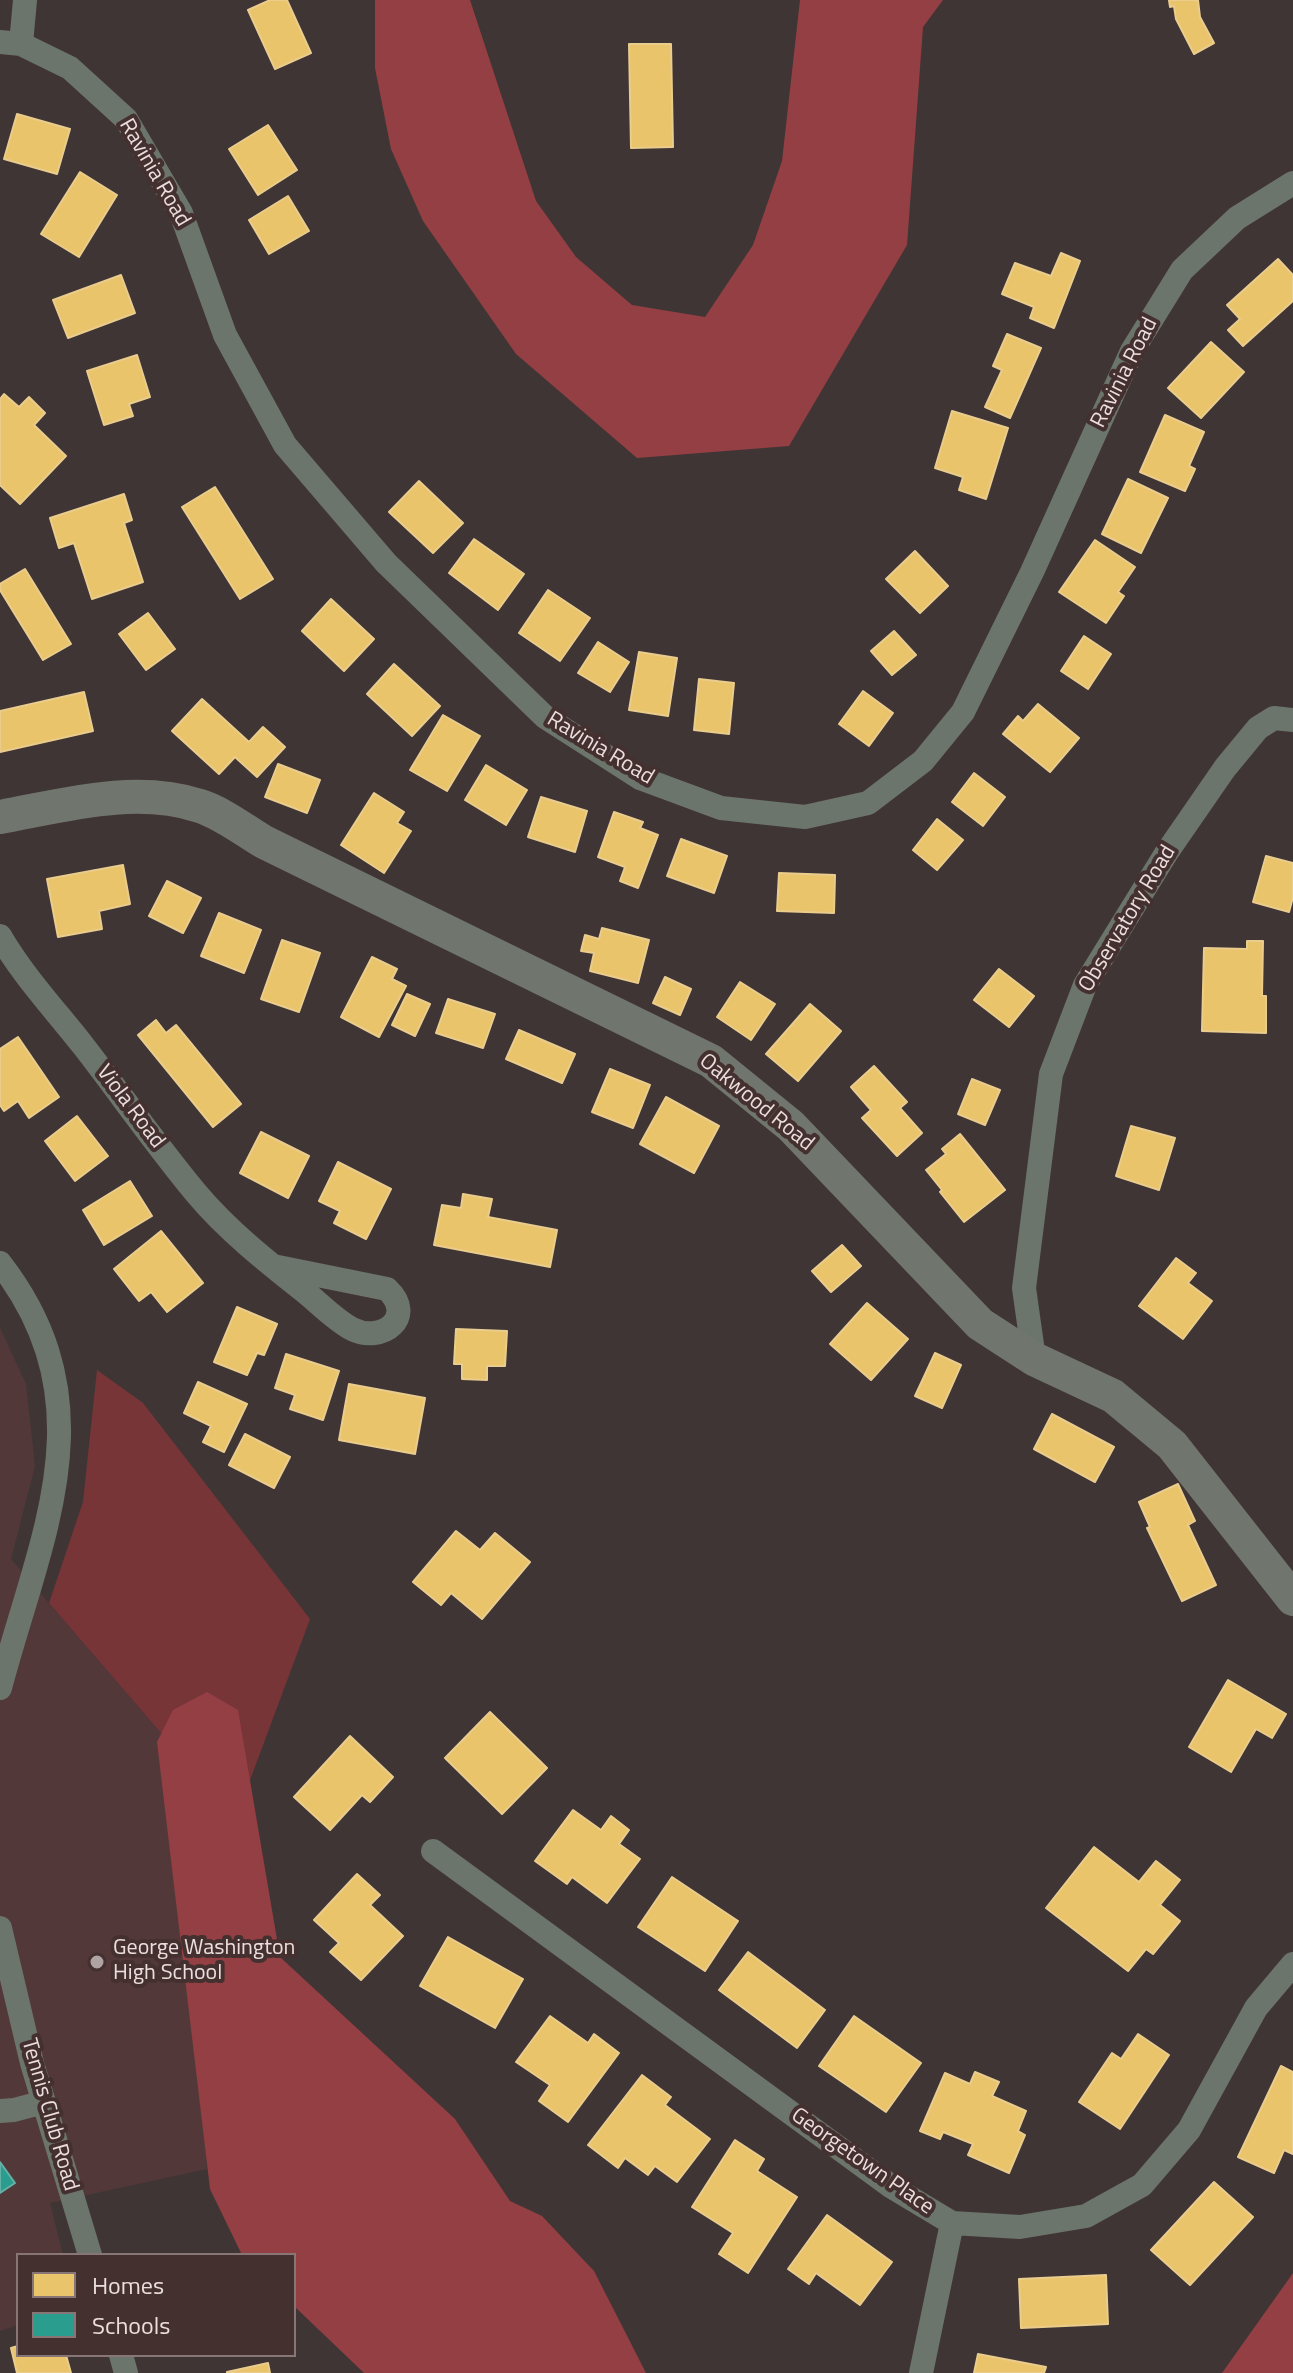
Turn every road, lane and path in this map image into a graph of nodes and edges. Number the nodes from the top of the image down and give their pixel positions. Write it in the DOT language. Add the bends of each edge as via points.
graph roads {
  1 [pos="25,0"];
  2 [pos="11,43"];
  3 [pos="1293,183"];
  4 [pos="1293,720"];
  5 [pos="0,817"];
  6 [pos="0,936"];
  7 [pos="0,1263"];
  8 [pos="273,1266"];
  9 [pos="1034,1359"];
  10 [pos="1293,1599"];
  11 [pos="0,1688"];
  12 [pos="433,1851"];
  13 [pos="0,1928"];
  14 [pos="1293,1964"];
  15 [pos="44,2102"];
  16 [pos="0,2111"];
  17 [pos="952,2223"];
  18 [pos="89,2253"];
  19 [pos="921,2373"];
  1 -- 2 [label="street"];
  2 -- 3 [label="street, Ravinia Road" via="70,68 126,119 181,213 225,335 285,445 386,563 545,717 640,778 721,808 805,817 868,803 923,761 963,712 1132,351 1182,270 1237,218"];
  4 -- 9 [label="street, Observatory Road" via="1274,718 1258,728 1225,768 1085,985 1051,1074 1024,1288"];
  5 -- 9 [label="main road, Oakwood Road" via="96,799 176,799 204,807 264,842 711,1061 791,1126 980,1324"];
  6 -- 8 [label="street, Viola Road" via="198,1195"];
  7 -- 11 [label="street" via="37,1325 46,1351 57,1386 61,1446 52,1508"];
  8 -- 8 [label="street, Viola Road" via="352,1329 376,1333 397,1320 399,1308 387,1289"];
  9 -- 10 [label="main road, Oakwood Road" via="1113,1396 1172,1445"];
  12 -- 17 [label="street, Georgetown Place" via="892,2187"];
  13 -- 15 [label="street, Tennis Club Road"];
  14 -- 17 [label="street, Georgetown Place" via="1256,2008 1189,2130 1142,2185 1086,2216 1020,2227"];
  15 -- 16 [label="street"];
  15 -- 18 [label="street, Tennis Club Road"];
  17 -- 19 [label="street"];
}
